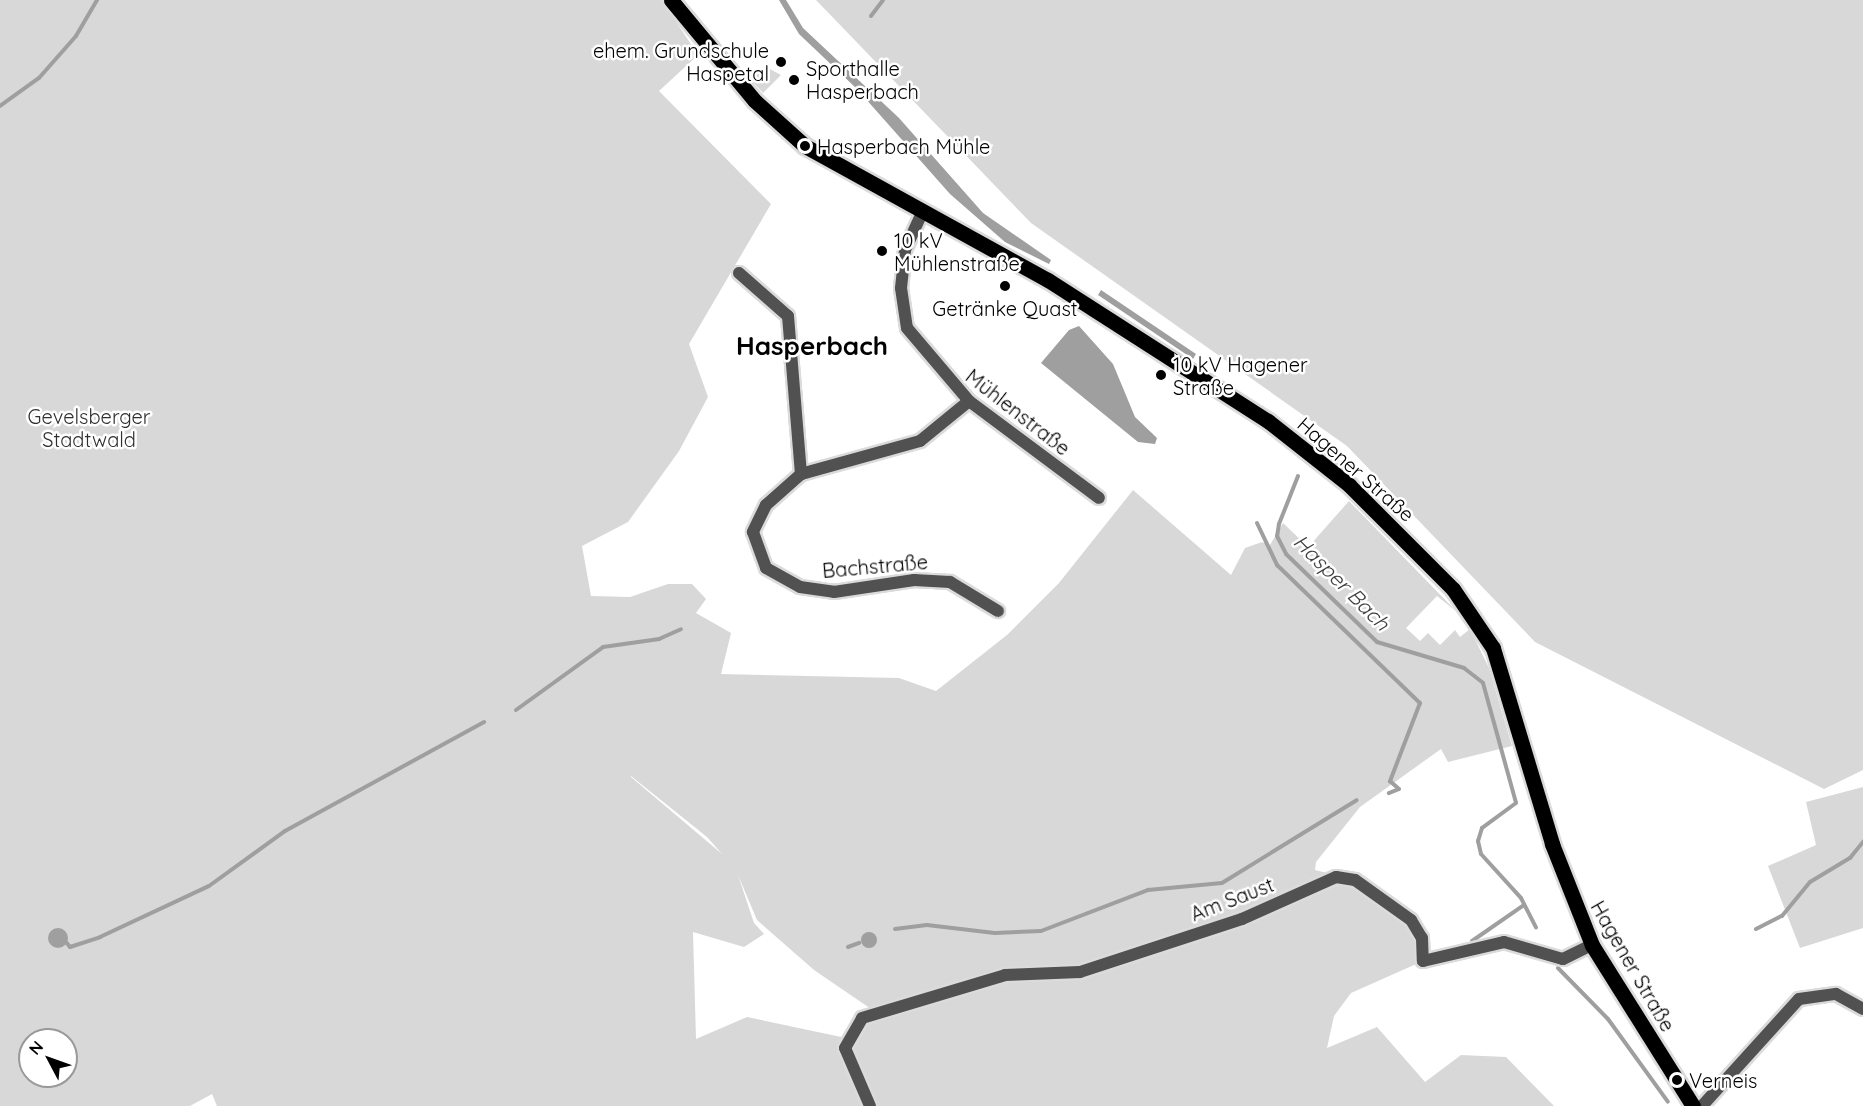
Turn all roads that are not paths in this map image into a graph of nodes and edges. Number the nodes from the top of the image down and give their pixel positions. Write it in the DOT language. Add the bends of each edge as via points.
graph roads {
  1 [pos="671,0"];
  2 [pos="922,213"];
  3 [pos="739,273"];
  4 [pos="969,401"];
  5 [pos="801,474"];
  6 [pos="1099,498"];
  7 [pos="998,611"];
  8 [pos="1592,945"];
  9 [pos="1863,1009"];
  10 [pos="870,1106"];
  11 [pos="1693,1106"];
  12 [pos="1702,1106"];
  1 -- 2 [label="main road, Hagener Straße" via="784,130"];
  2 -- 4 [label="street, Mühlenstraße" via="905,250 901,288 907,328"];
  2 -- 8 [label="main road, Hagener Straße" via="1048,280 1268,422 1349,485 1453,589 1493,648 1555,853"];
  3 -- 5 [label="street" via="788,316"];
  4 -- 5 [label="street, Bachstraße" via="920,441"];
  4 -- 6 [label="street, Mühlenstraße"];
  5 -- 7 [label="street, Bachstraße" via="766,505 753,532 759,559 778,577 800,587 834,592 914,580 950,582"];
  8 -- 10 [label="street, Am Saust" via="1563,959 1504,942 1423,961 1419,930 1411,920 1355,880 1336,877 1242,919 1080,972 1005,975 862,1018 846,1038 848,1063"];
  8 -- 11 [label="main road, Hagener Straße"];
  9 -- 12 [label="street" via="1836,994 1799,999"];
}
